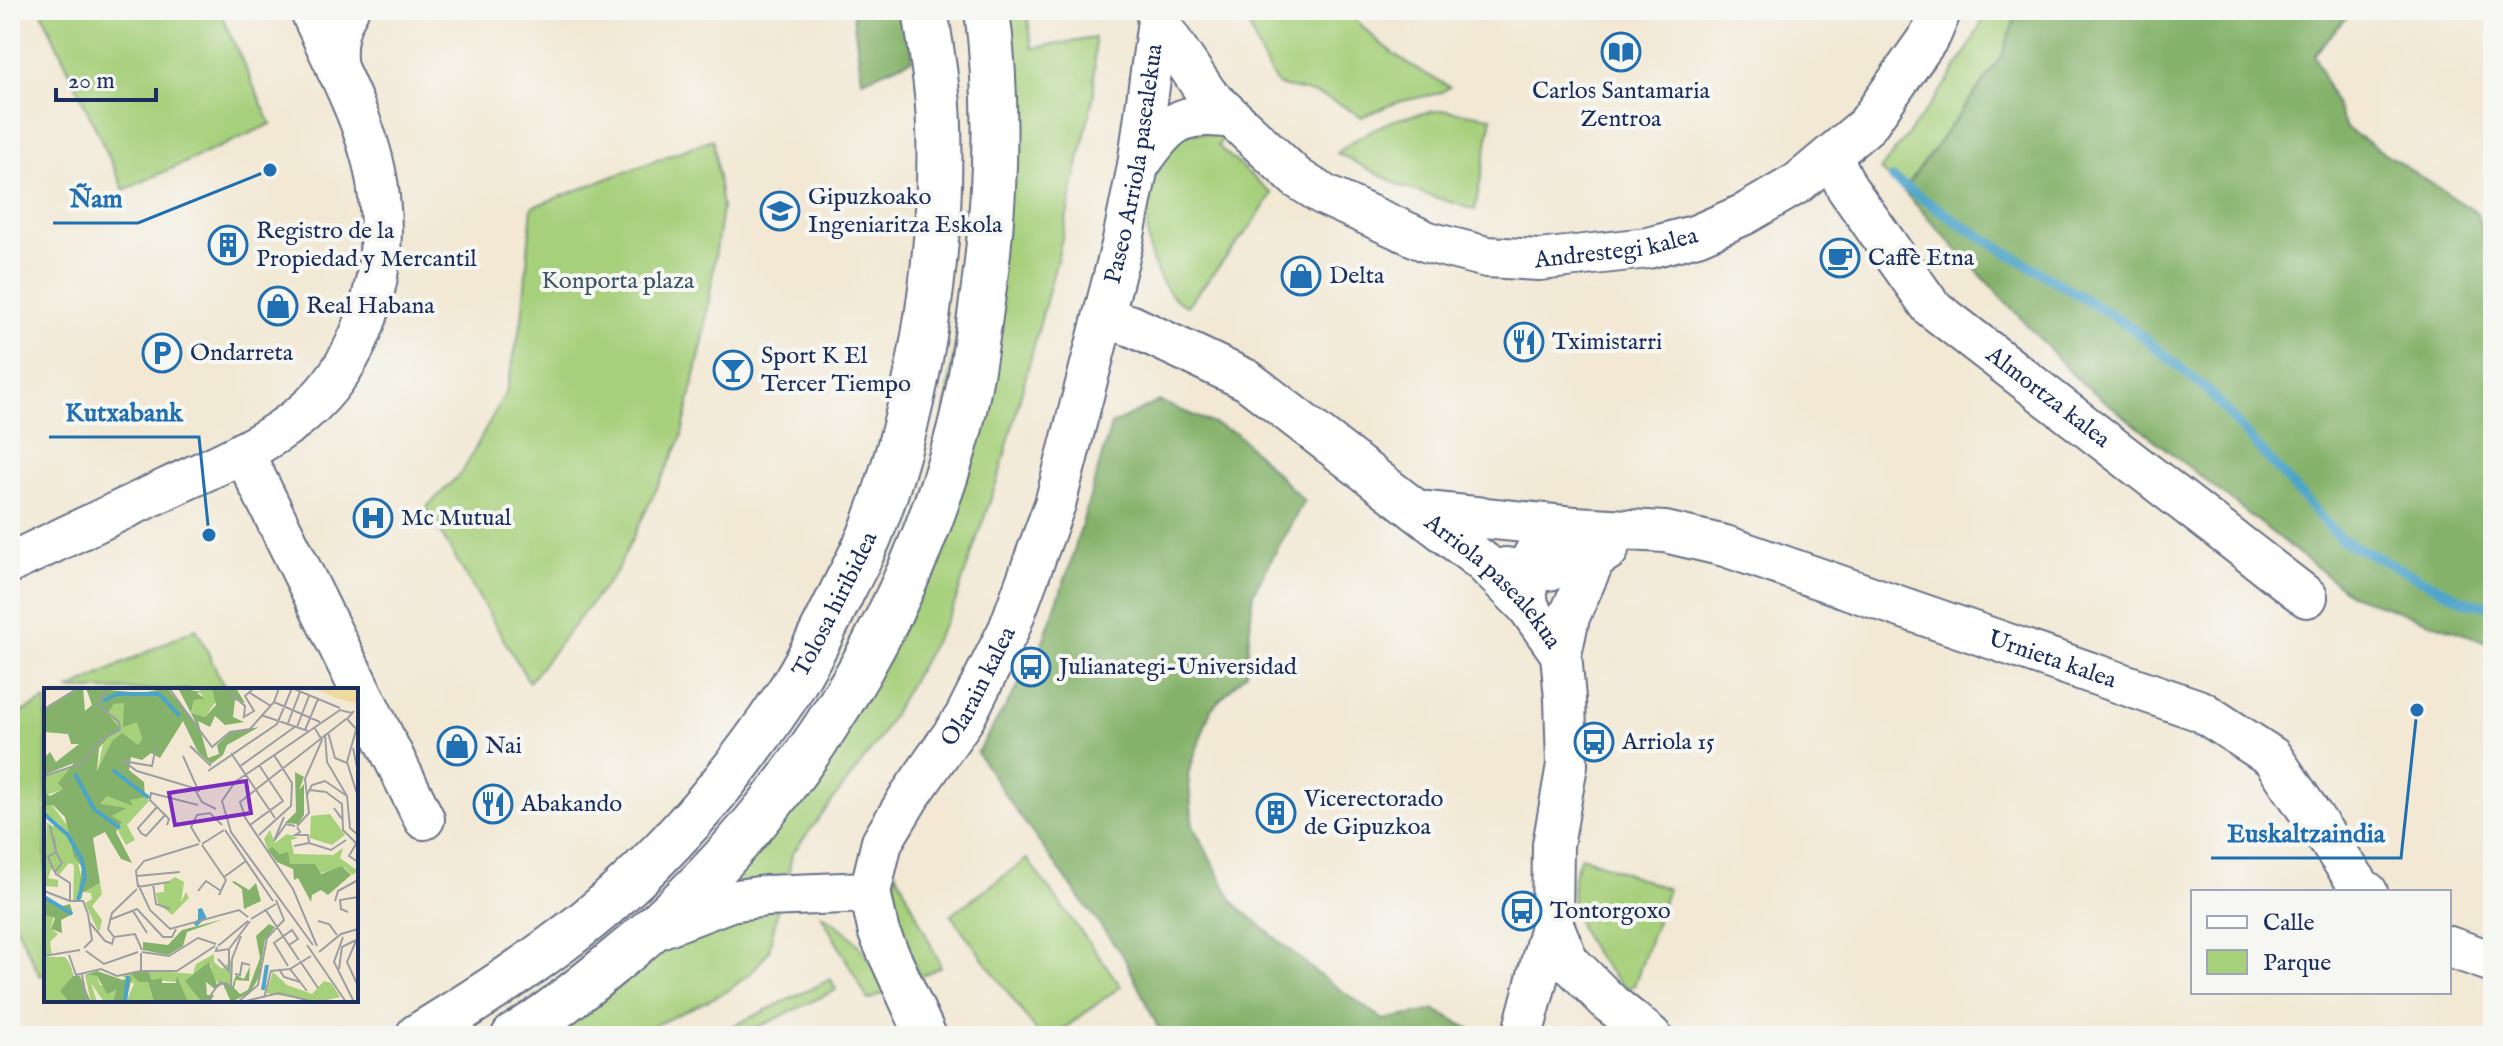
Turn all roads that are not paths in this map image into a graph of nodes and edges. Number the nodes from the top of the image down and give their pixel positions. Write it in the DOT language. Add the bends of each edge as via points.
graph roads {
  1 [pos="310,10"];
  2 [pos="348,10"];
  3 [pos="925,10"];
  4 [pos="987,10"];
  5 [pos="1941,10"];
  6 [pos="1157,16"];
  7 [pos="337,70"];
  8 [pos="1232,118"];
  9 [pos="1832,157"];
  10 [pos="1138,166"];
  11 [pos="1105,318"];
  12 [pos="243,452"];
  13 [pos="1417,511"];
  14 [pos="1584,542"];
  15 [pos="10,563"];
  16 [pos="1527,590"];
  17 [pos="2307,597"];
  18 [pos="1561,654"];
  19 [pos="424,819"];
  20 [pos="2364,890"];
  21 [pos="870,892"];
  22 [pos="1552,922"];
  23 [pos="654,930"];
  24 [pos="2451,948"];
  25 [pos="2493,962"];
  26 [pos="1646,1035"];
  27 [pos="418,1036"];
  28 [pos="514,1036"];
  29 [pos="926,1036"];
  30 [pos="1522,1036"];
  1 -- 7 [label="street"];
  2 -- 7 [label="street" via="336,42"];
  3 -- 27 [label="main road, Tolosa hiribidea" via="939,126 927,316 904,430 869,536 823,630 746,754 673,839 586,922"];
  4 -- 23 [label="main road" via="996,122 990,241 956,441 917,556 873,649 784,787 713,874"];
  5 -- 9 [label="street, Andrestegi kalea" via="1893,92"];
  6 -- 8 [label="street, Andrestegi kalea" via="1207,94"];
  6 -- 10 [label="street, Paseo Arriola pasealekua"];
  7 -- 12 [label="street" via="368,146 379,195 381,256 369,313 353,350 323,393 300,416"];
  8 -- 9 [label="street, Andrestegi kalea" via="1297,178 1373,218 1428,242 1487,257 1526,260 1648,248 1697,235 1745,214"];
  8 -- 10 [label="street" via="1185,117 1163,132"];
  9 -- 17 [label="street, Almortza kalea" via="1847,188 1931,307"];
  10 -- 11 [label="street, Paseo Arriola pasealekua"];
  11 -- 13 [label="street, Arriola pasealekua" via="1247,380"];
  11 -- 21 [label="street, Olarain kalea" via="1055,504 1009,629 965,717 882,842"];
  12 -- 15 [label="street"];
  12 -- 19 [label="street"];
  13 -- 14 [label="street"];
  13 -- 16 [label="street, Arriola pasealekua"];
  14 -- 16 [label="street" via="1560,569"];
  14 -- 18 [label="street"];
  14 -- 20 [label="street, Urnieta kalea" via="1619,543 1665,532 1725,546 2201,711 2272,757"];
  16 -- 18 [label="street, Arriola pasealekua"];
  18 -- 22 [label="street, Arriola pasealekua" via="1567,765 1553,845"];
  21 -- 23 [label="street" via="730,901"];
  21 -- 29 [label="street, Olarain kalea" via="879,933"];
  22 -- 26 [label="street, Arriola pasealekua" via="1568,961"];
  22 -- 30 [label="street"];
  23 -- 28 [label="main road"];
  24 -- 25 [label="street"];
}
